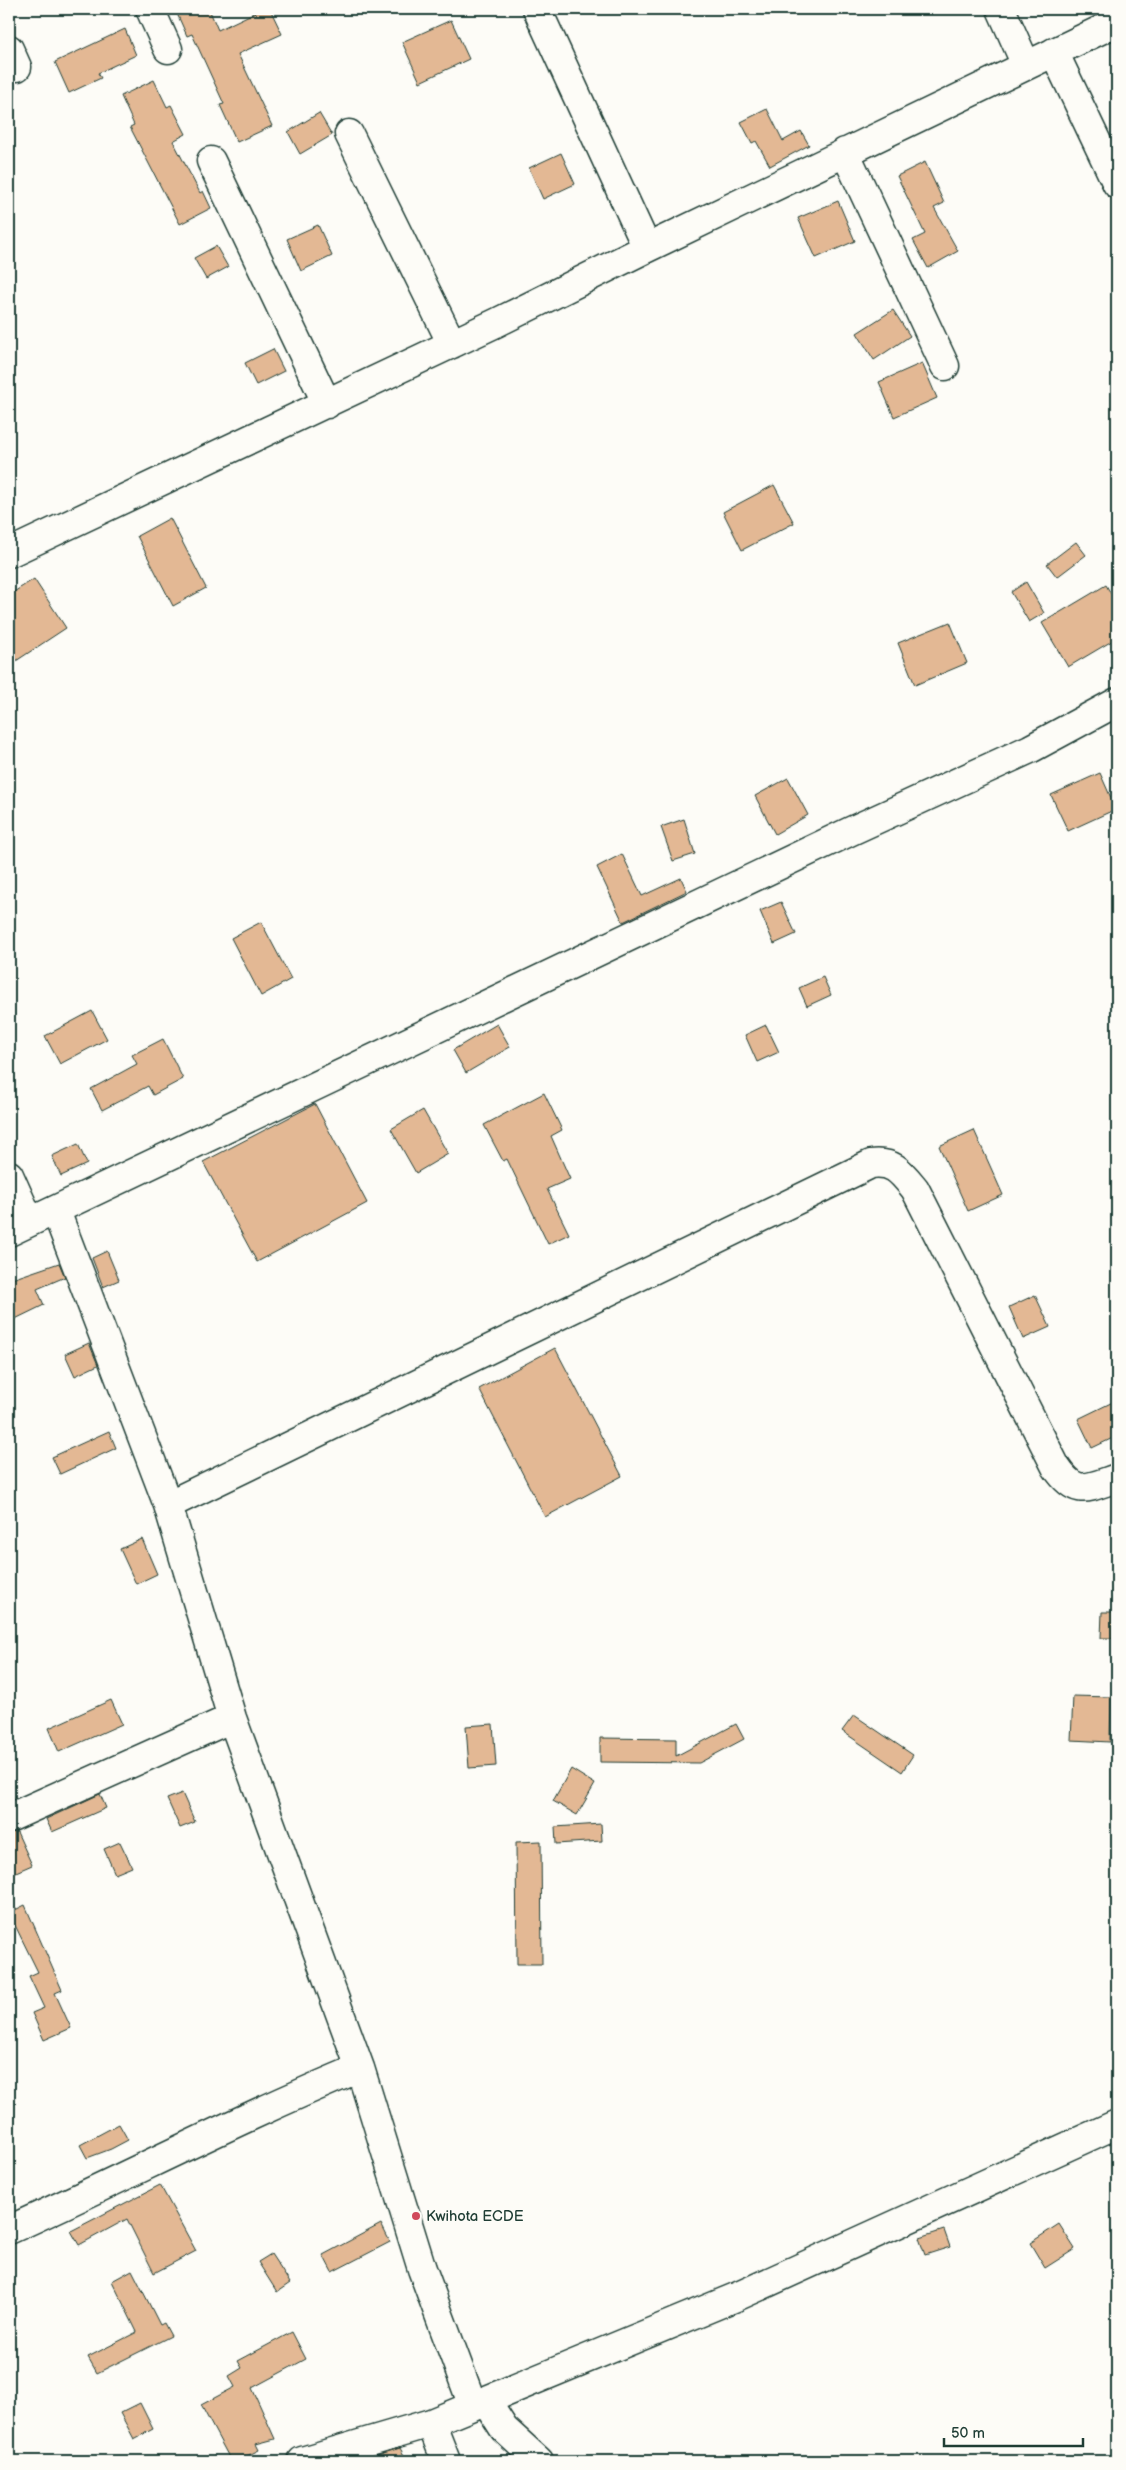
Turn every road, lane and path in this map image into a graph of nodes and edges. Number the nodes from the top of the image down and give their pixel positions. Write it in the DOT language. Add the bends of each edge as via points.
graph roads {
  1 [pos="150,9"];
  2 [pos="537,9"];
  3 [pos="1000,9"];
  4 [pos="1117,22"];
  5 [pos="168,49"];
  6 [pos="1054,52"];
  7 [pos="1026,65"];
  8 [pos="349,134"];
  9 [pos="845,152"];
  10 [pos="211,161"];
  11 [pos="1117,184"];
  12 [pos="647,248"];
  13 [pos="452,344"];
  14 [pos="944,366"];
  15 [pos="327,404"];
  16 [pos="9,553"];
  17 [pos="1117,702"];
  18 [pos="9,1175"];
  19 [pos="56,1211"];
  20 [pos="20,1227"];
  21 [pos="1117,1479"];
  22 [pos="168,1505"];
  23 [pos="232,1718"];
  24 [pos="9,1818"];
  25 [pos="360,2068"];
  26 [pos="1117,2124"];
  27 [pos="9,2230"];
  28 [pos="479,2403"];
  29 [pos="431,2423"];
  30 [pos="302,2461"];
  31 [pos="446,2461"];
  32 [pos="538,2461"];
  1 -- 5 [label="street"];
  2 -- 12 [label="street"];
  3 -- 7 [label="street"];
  4 -- 6 [label="street"];
  6 -- 7 [label="street"];
  6 -- 11 [label="street"];
  7 -- 9 [label="street"];
  8 -- 13 [label="street"];
  9 -- 12 [label="street"];
  9 -- 14 [label="street"];
  10 -- 15 [label="street"];
  12 -- 13 [label="street"];
  13 -- 15 [label="street"];
  15 -- 16 [label="street"];
  17 -- 19 [label="street" via="1030,748"];
  18 -- 20 [label="street"];
  19 -- 20 [label="street"];
  19 -- 22 [label="street"];
  21 -- 22 [label="street" via="1082,1488 1066,1482 915,1189 901,1172 883,1162 871,1164"];
  22 -- 23 [label="street"];
  23 -- 24 [label="street"];
  23 -- 25 [label="street"];
  25 -- 27 [label="street"];
  25 -- 28 [label="street" via="422,2269"];
  26 -- 28 [label="street" via="736,2297"];
  28 -- 29 [label="street"];
  28 -- 32 [label="street"];
  29 -- 30 [label="street"];
  29 -- 31 [label="street"];
}
